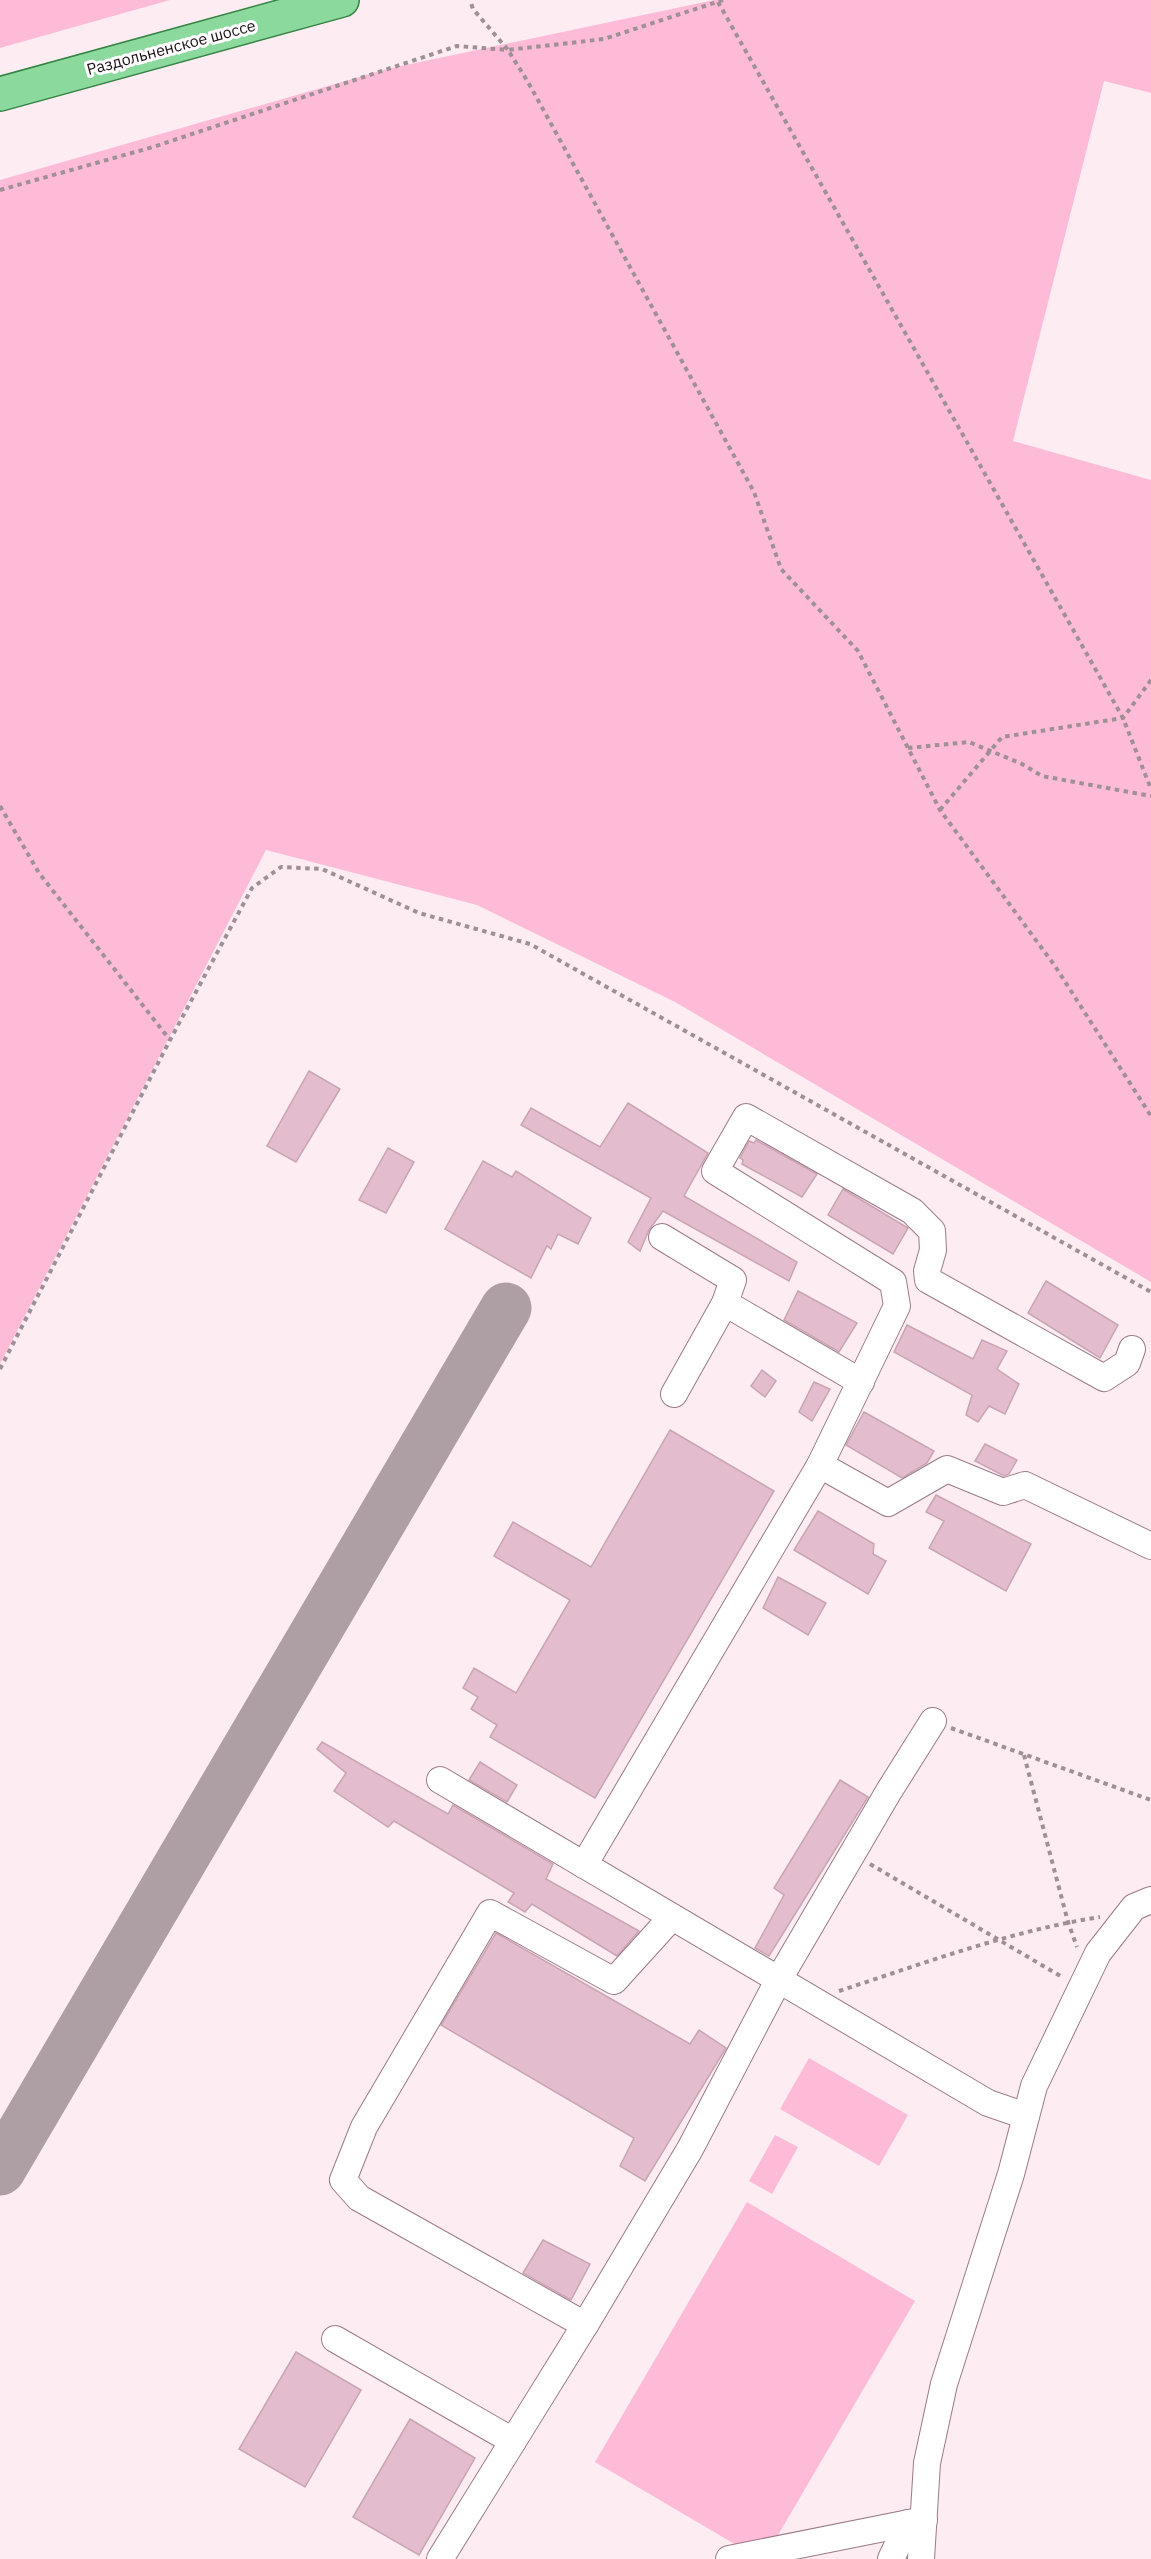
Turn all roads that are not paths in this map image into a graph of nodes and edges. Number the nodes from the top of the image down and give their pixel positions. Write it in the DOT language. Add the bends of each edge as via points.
graph roads {
  1 [pos="342,0"];
  2 [pos="0,94"];
  3 [pos="662,1237"];
  4 [pos="928,1280"];
  5 [pos="894,1292"];
  6 [pos="725,1303"];
  7 [pos="1132,1349"];
  8 [pos="861,1382"];
  9 [pos="674,1394"];
  10 [pos="820,1465"];
  11 [pos="1151,1546"];
  12 [pos="933,1721"];
  13 [pos="440,1780"];
  14 [pos="584,1865"];
  15 [pos="1141,1906"];
  16 [pos="672,1917"];
  17 [pos="778,1979"];
  18 [pos="1026,2116"];
  19 [pos="585,2325"];
  20 [pos="335,2339"];
  21 [pos="513,2441"];
  22 [pos="916,2521"];
  23 [pos="440,2559"];
  24 [pos="729,2559"];
  25 [pos="891,2559"];
  26 [pos="921,2559"];
  1 -- 2 [label="main road, Раздольненское шоссе"];
  3 -- 6 [label="street" via="733,1280"];
  4 -- 5 [label="street"];
  4 -- 5 [label="street" via="932,1231 912,1211 746,1118 715,1171 892,1282"];
  4 -- 7 [label="street" via="1104,1378 1126,1364"];
  5 -- 8 [label="street" via="897,1306"];
  6 -- 8 [label="street"];
  6 -- 9 [label="street"];
  8 -- 10 [label="street"];
  10 -- 11 [label="street" via="888,1503 947,1468 1003,1492 1025,1485"];
  10 -- 14 [label="street"];
  12 -- 17 [label="street"];
  13 -- 14 [label="street"];
  14 -- 16 [label="street"];
  15 -- 18 [label="street" via="1098,1953 1034,2086"];
  16 -- 17 [label="street"];
  16 -- 19 [label="street" via="614,1981 489,1913 364,2127 343,2180 359,2198"];
  17 -- 18 [label="street" via="988,2103"];
  17 -- 19 [label="street" via="690,2149"];
  18 -- 22 [label="street" via="945,2384"];
  19 -- 21 [label="street"];
  20 -- 21 [label="street"];
  21 -- 23 [label="street"];
  22 -- 24 [label="street"];
  22 -- 25 [label="street"];
  22 -- 26 [label="street"];
}
